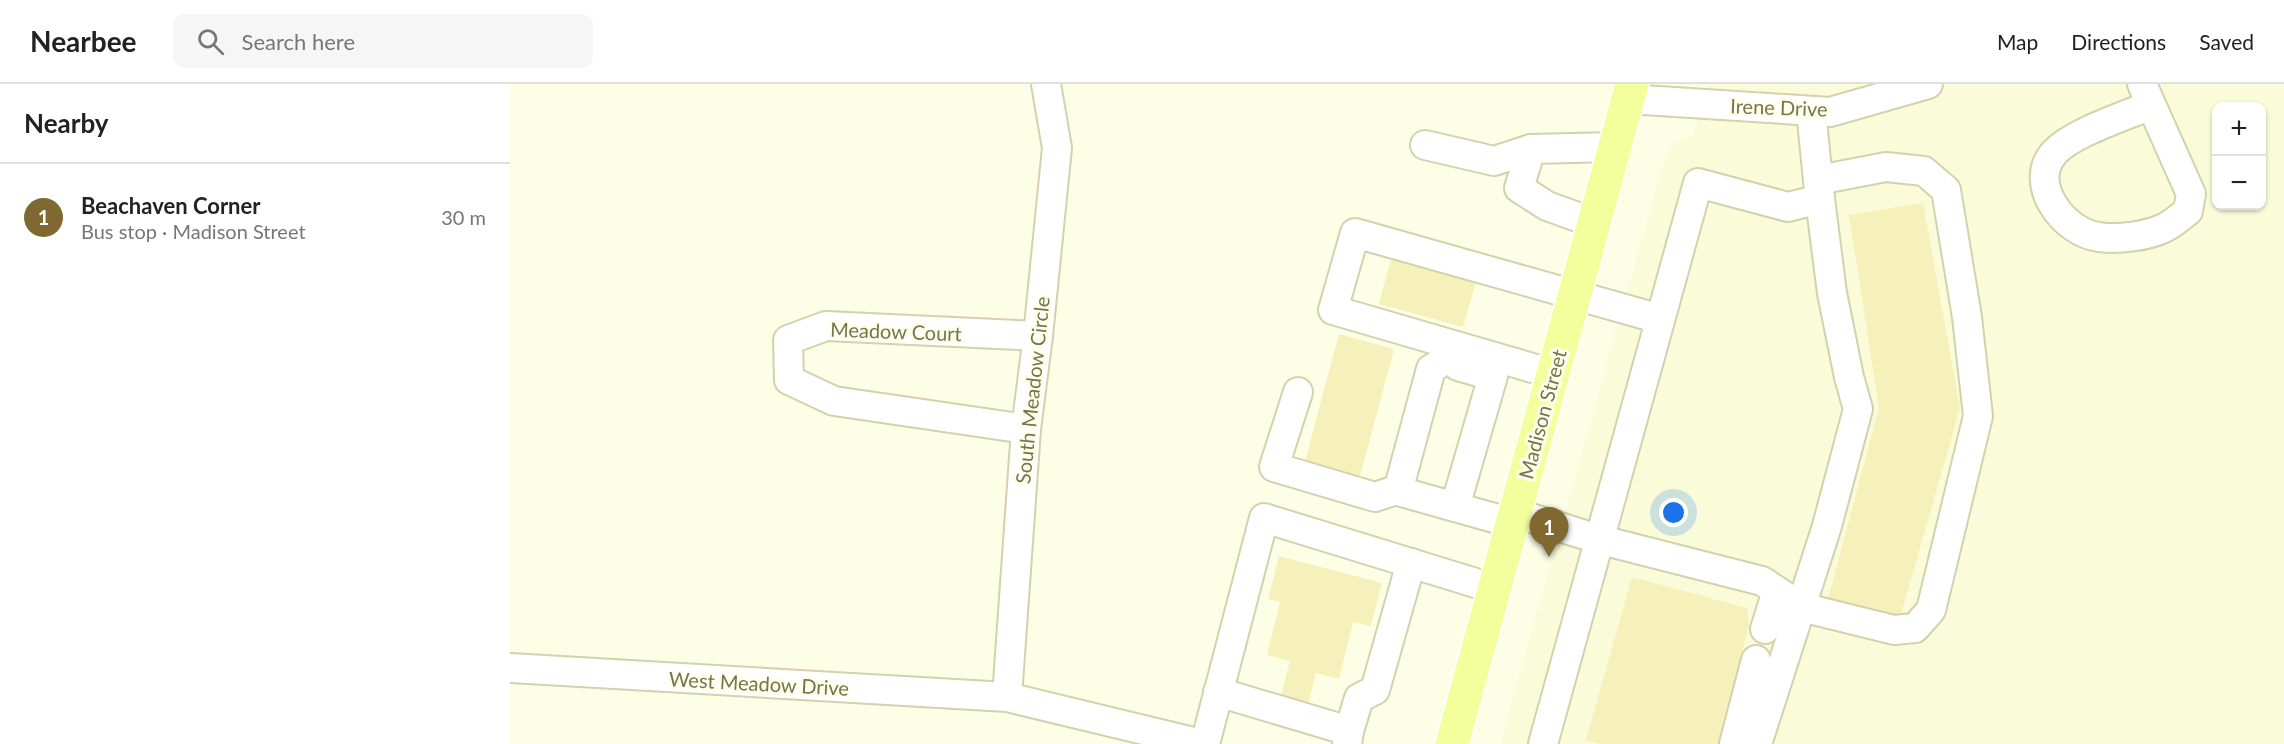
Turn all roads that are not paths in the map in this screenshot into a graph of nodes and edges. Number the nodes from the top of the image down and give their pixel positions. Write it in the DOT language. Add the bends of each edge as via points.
graph roads {
  1 [pos="1046,84"];
  2 [pos="1928,84"];
  3 [pos="1630,91"];
  4 [pos="2146,94"];
  5 [pos="1739,95"];
  6 [pos="1811,111"];
  7 [pos="1425,145"];
  8 [pos="1614,147"];
  9 [pos="1531,149"];
  10 [pos="1819,190"];
  11 [pos="1594,223"];
  12 [pos="1575,294"];
  13 [pos="1660,319"];
  14 [pos="1038,336"];
  15 [pos="1445,353"];
  16 [pos="1553,374"];
  17 [pos="1298,392"];
  18 [pos="1026,429"];
  19 [pos="1398,489"];
  20 [pos="1455,507"];
  21 [pos="1514,518"];
  22 [pos="1601,540"];
  23 [pos="1411,563"];
  24 [pos="1495,589"];
  25 [pos="1777,591"];
  26 [pos="1801,606"];
  27 [pos="1765,629"];
  28 [pos="1756,660"];
  29 [pos="510,668"];
  30 [pos="1218,693"];
  31 [pos="1007,697"];
  32 [pos="1348,737"];
  33 [pos="1203,744"];
  34 [pos="1452,744"];
  35 [pos="1543,744"];
  36 [pos="1734,744"];
  37 [pos="1757,744"];
  1 -- 14 [label="street, South Meadow Circle" via="1057,148"];
  2 -- 6 [label="street, Irene Drive" via="1830,112"];
  3 -- 5 [label="street, Irene Drive"];
  3 -- 8 [label="main road, Madison Street"];
  4 -- 4 [label="street" via="2191,194 2188,211 2165,228 2123,238 2097,237 2073,228 2054,207 2047,191 2044,171 2052,154 2066,141"];
  5 -- 6 [label="street, Irene Drive"];
  6 -- 10 [label="street"];
  7 -- 9 [label="street" via="1494,161"];
  8 -- 9 [label="street"];
  8 -- 11 [label="main road, Madison Street"];
  9 -- 11 [label="street" via="1519,188 1547,206"];
  10 -- 13 [label="street" via="1788,207 1698,183"];
  10 -- 26 [label="street" via="1832,294 1858,409"];
  10 -- 26 [label="street" via="1886,167 1924,171 1946,190 1978,416 1931,610 1915,628 1894,630"];
  11 -- 12 [label="main road, Madison Street"];
  12 -- 13 [label="street"];
  12 -- 15 [label="street" via="1355,233 1333,310"];
  12 -- 16 [label="main road, Madison Street"];
  13 -- 22 [label="street"];
  14 -- 18 [label="street, South Meadow Circle"];
  14 -- 18 [label="street, Meadow Court" via="826,326 788,340 789,380 834,401"];
  15 -- 16 [label="street"];
  15 -- 19 [label="street" via="1431,369"];
  15 -- 20 [label="street" via="1493,376"];
  16 -- 21 [label="main road, Madison Street"];
  17 -- 19 [label="street" via="1274,467 1375,497"];
  18 -- 31 [label="street, South Meadow Circle"];
  19 -- 20 [label="street"];
  20 -- 21 [label="street"];
  21 -- 22 [label="street"];
  21 -- 24 [label="main road, Madison Street"];
  22 -- 25 [label="street" via="1762,581"];
  22 -- 35 [label="street"];
  23 -- 24 [label="street"];
  23 -- 30 [label="street" via="1264,518"];
  23 -- 32 [label="street" via="1375,690 1359,698"];
  24 -- 34 [label="main road, Madison Street"];
  25 -- 26 [label="street"];
  25 -- 27 [label="street"];
  26 -- 37 [label="street"];
  28 -- 36 [label="street"];
  29 -- 31 [label="street, West Meadow Drive"];
  30 -- 32 [label="street"];
  30 -- 33 [label="street"];
  31 -- 33 [label="street, West Meadow Drive"];
}
